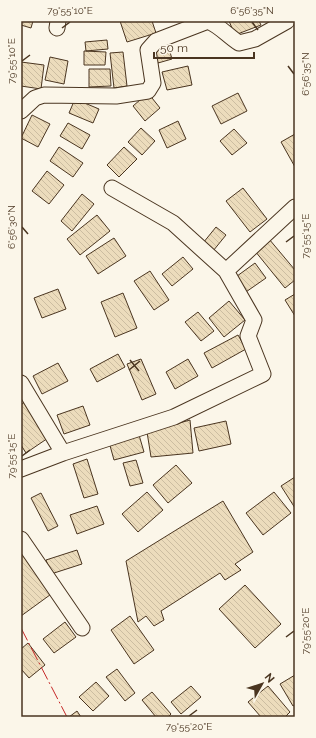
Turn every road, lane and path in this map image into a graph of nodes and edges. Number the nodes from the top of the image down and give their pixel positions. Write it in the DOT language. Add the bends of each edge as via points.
graph roads {
  1 [pos="208,21"];
  2 [pos="287,21"];
  3 [pos="21,111"];
  4 [pos="112,188"];
  5 [pos="295,207"];
  6 [pos="226,271"];
  7 [pos="21,383"];
  8 [pos="63,453"];
  9 [pos="21,469"];
  10 [pos="21,539"];
  11 [pos="82,628"];
  1 -- 2 [label="street" via="217,24 226,35 239,43 255,39"];
  1 -- 3 [label="street" via="156,42 148,50 153,84 148,90 116,96 44,95 35,98"];
  4 -- 6 [label="street" via="174,223"];
  5 -- 6 [label="street"];
  6 -- 8 [label="street" via="254,320 248,336 263,374 174,417"];
  7 -- 8 [label="street"];
  8 -- 9 [label="street"];
  10 -- 11 [label="street"];
}
